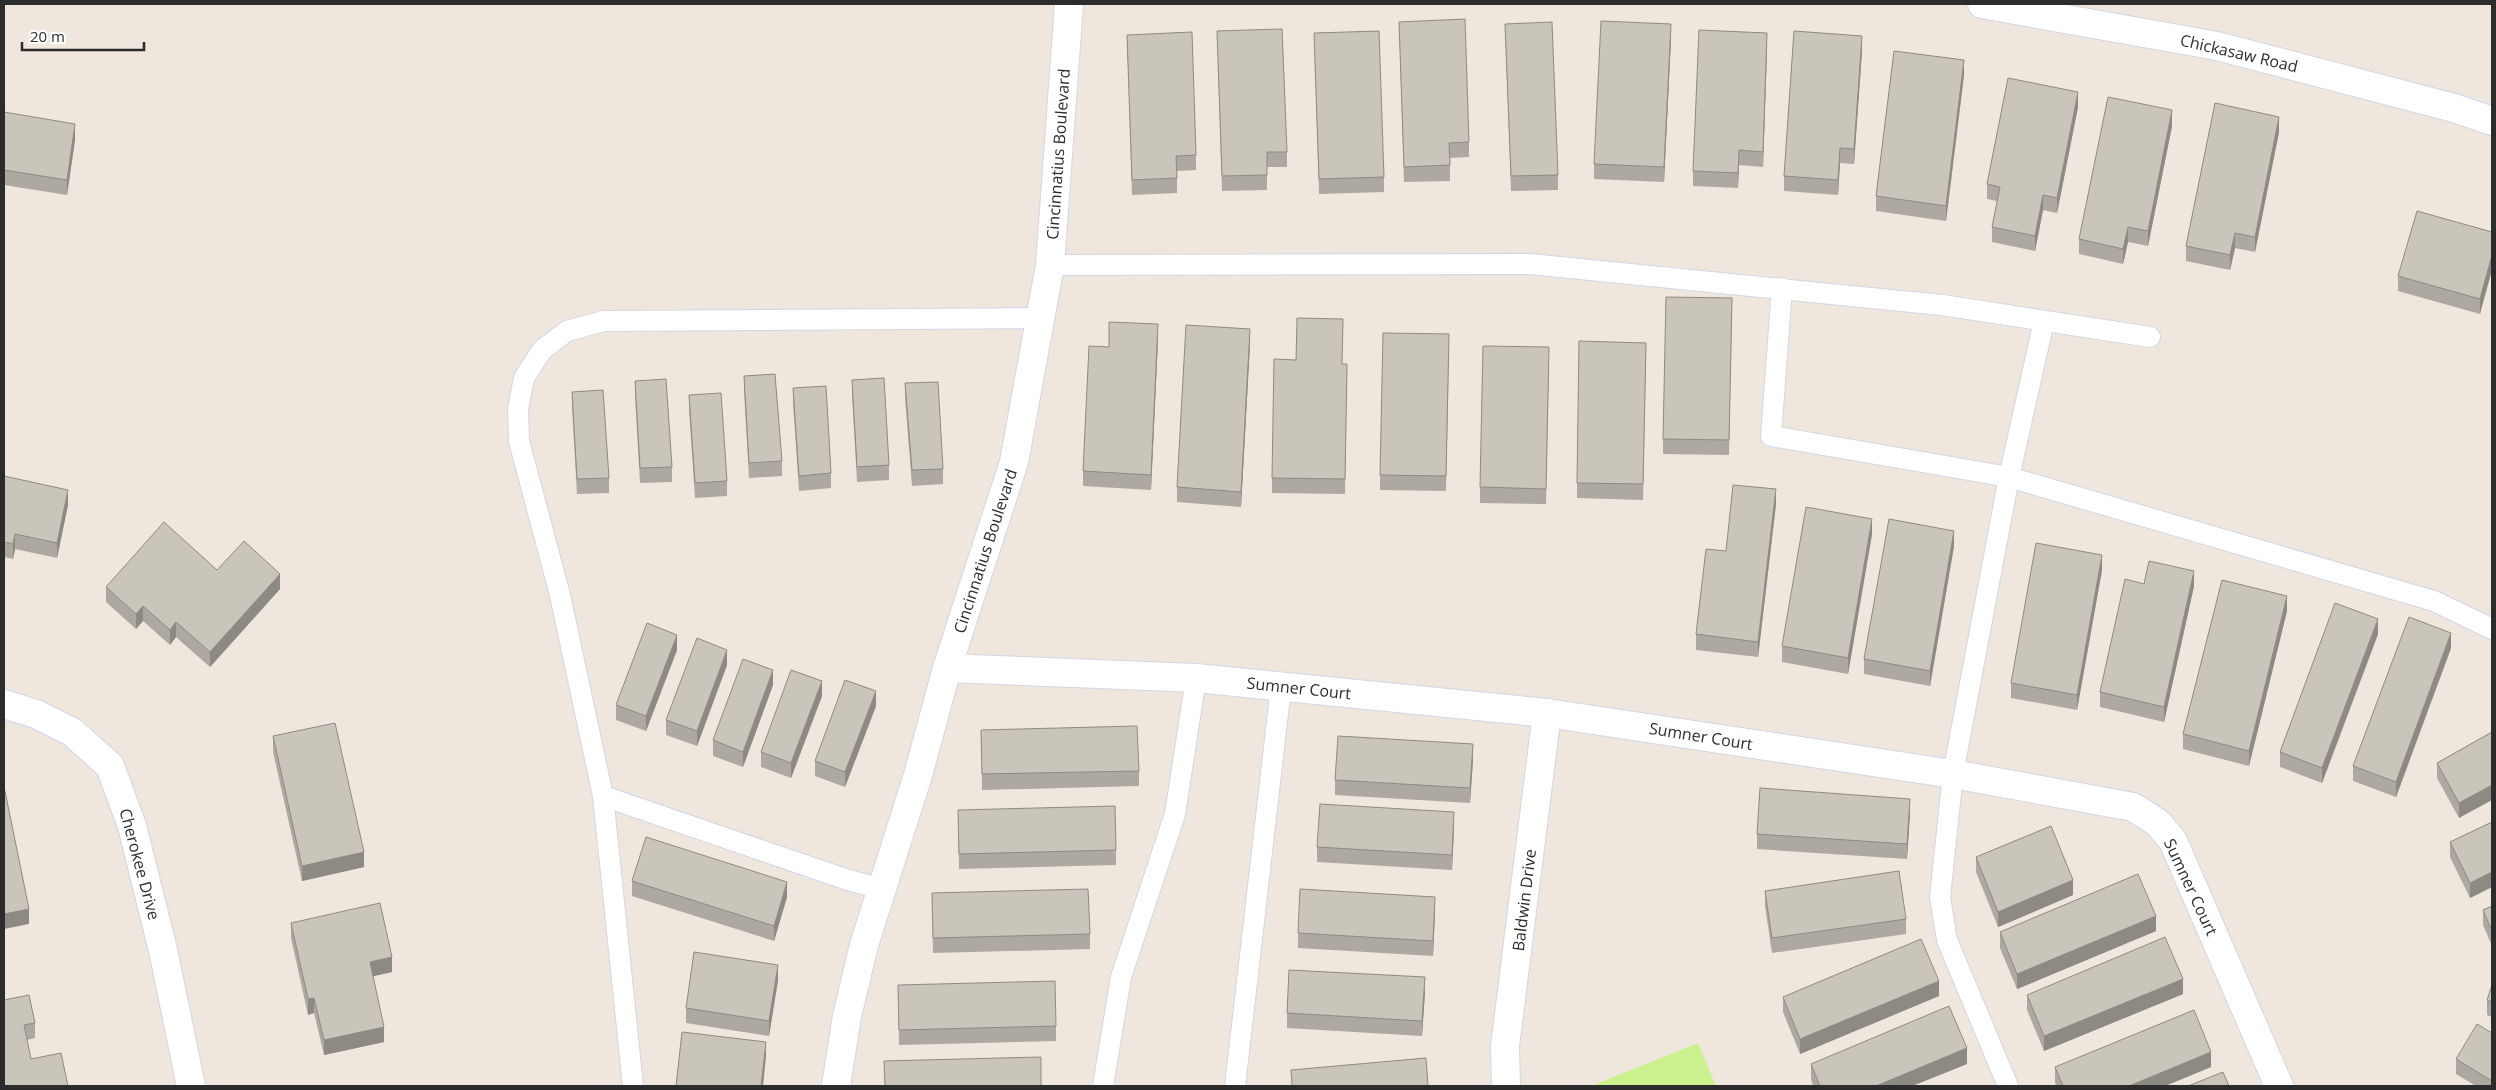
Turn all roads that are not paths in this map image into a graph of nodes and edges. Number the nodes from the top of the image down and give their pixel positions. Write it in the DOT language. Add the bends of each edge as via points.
graph roads {
  1 [pos="1069,4"];
  2 [pos="1982,4"];
  3 [pos="2492,122"];
  4 [pos="1050,265"];
  5 [pos="1782,288"];
  6 [pos="1040,318"];
  7 [pos="2044,321"];
  8 [pos="2150,337"];
  9 [pos="2009,476"];
  10 [pos="2492,629"];
  11 [pos="948,668"];
  12 [pos="1196,678"];
  13 [pos="1281,687"];
  14 [pos="4,704"];
  15 [pos="1547,713"];
  16 [pos="1953,774"];
  17 [pos="603,796"];
  18 [pos="882,889"];
  19 [pos="190,1086"];
  20 [pos="633,1086"];
  21 [pos="836,1086"];
  22 [pos="1103,1086"];
  23 [pos="1234,1086"];
  24 [pos="1506,1086"];
  25 [pos="2008,1086"];
  26 [pos="2279,1086"];
  1 -- 4 [label="street, Cincinnatius Boulevard"];
  2 -- 3 [label="street, Chickasaw Road" via="2217,46 2454,108"];
  4 -- 5 [label="lane" via="1530,264"];
  4 -- 6 [label="street, Cincinnatius Boulevard"];
  5 -- 7 [label="lane" via="1942,305"];
  5 -- 9 [label="lane" via="1771,436"];
  6 -- 11 [label="street, Cincinnatius Boulevard" via="1014,462"];
  6 -- 17 [label="lane" via="604,321 567,331 542,350 524,378 518,409 519,441 560,595"];
  7 -- 8 [label="lane"];
  7 -- 9 [label="lane"];
  9 -- 10 [label="lane" via="2434,601"];
  9 -- 16 [label="lane"];
  11 -- 12 [label="street, Sumner Court"];
  11 -- 18 [label="street, Cincinnatius Boulevard"];
  12 -- 13 [label="street, Sumner Court"];
  12 -- 22 [label="lane" via="1175,814 1122,977"];
  13 -- 15 [label="street, Sumner Court"];
  13 -- 23 [label="lane"];
  14 -- 19 [label="street, Cherokee Drive" via="36,714 72,732 110,766 132,826 163,950"];
  15 -- 16 [label="street, Sumner Court"];
  15 -- 24 [label="street, Baldwin Drive" via="1505,1046"];
  16 -- 25 [label="lane" via="1940,897 1947,940"];
  16 -- 26 [label="street, Sumner Court" via="2133,807 2158,823 2172,841"];
  17 -- 18 [label="lane"];
  17 -- 20 [label="lane"];
  18 -- 21 [label="street, Cincinnatius Boulevard" via="864,945"];
}
